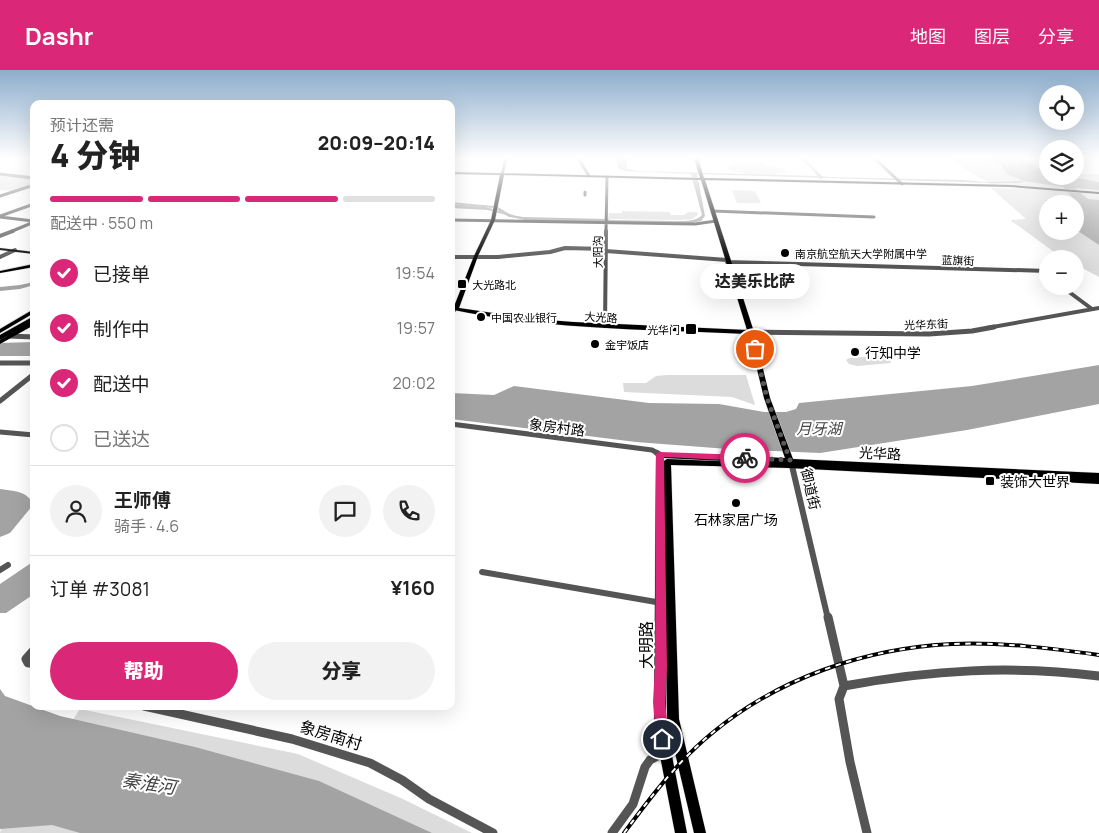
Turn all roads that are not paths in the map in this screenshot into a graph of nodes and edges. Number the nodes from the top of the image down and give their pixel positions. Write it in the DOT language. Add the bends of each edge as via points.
graph roads {
  1 [pos="498,193"];
  2 [pos="606,194"];
  3 [pos="707,194"];
  4 [pos="30,205"];
  5 [pos="713,212"];
  6 [pos="0,216"];
  7 [pos="874,217"];
  8 [pos="455,220"];
  9 [pos="493,220"];
  10 [pos="605,220"];
  11 [pos="30,221"];
  12 [pos="716,221"];
  13 [pos="30,224"];
  14 [pos="0,236"];
  15 [pos="0,249"];
  16 [pos="16,250"];
  17 [pos="606,250"];
  18 [pos="30,252"];
  19 [pos="476,256"];
  20 [pos="0,257"];
  21 [pos="455,257"];
  22 [pos="727,261"];
  23 [pos="30,265"];
  24 [pos="1039,271"];
  25 [pos="0,272"];
  26 [pos="1074,295"];
  27 [pos="455,304"];
  28 [pos="1092,308"];
  29 [pos="1099,308"];
  30 [pos="455,309"];
  31 [pos="30,319"];
  32 [pos="30,320"];
  33 [pos="605,326"];
  34 [pos="688,331"];
  35 [pos="751,332"];
  36 [pos="9,336"];
  37 [pos="0,337"];
  38 [pos="30,337"];
  39 [pos="0,363"];
  40 [pos="30,364"];
  41 [pos="30,377"];
  42 [pos="0,401"];
  43 [pos="455,425"];
  44 [pos="0,432"];
  45 [pos="30,435"];
  46 [pos="663,458"];
  47 [pos="791,463"];
  48 [pos="1099,476"];
  49 [pos="1099,481"];
  50 [pos="8,565"];
  51 [pos="0,570"];
  52 [pos="482,572"];
  53 [pos="666,604"];
  54 [pos="30,654"];
  55 [pos="30,663"];
  56 [pos="1099,676"];
  57 [pos="844,686"];
  58 [pos="162,710"];
  59 [pos="664,752"];
  60 [pos="493,833"];
  61 [pos="612,833"];
  62 [pos="681,833"];
  63 [pos="700,833"];
  64 [pos="867,833"];
  1 -- 9 [label="main road"];
  2 -- 10 [label="street, 大阳沟"];
  3 -- 5 [label="main road"];
  4 -- 6 [label="street"];
  5 -- 7 [label="street"];
  5 -- 12 [label="main road"];
  6 -- 11 [label="street"];
  8 -- 9 [label="street"];
  9 -- 10 [label="street"];
  9 -- 19 [label="street"];
  10 -- 12 [label="street" via="695,224"];
  10 -- 17 [label="street, 大阳沟"];
  12 -- 22 [label="main road"];
  13 -- 14 [label="street"];
  15 -- 16 [label="main road"];
  16 -- 18 [label="main road"];
  16 -- 20 [label="street"];
  17 -- 19 [label="street, 蓝旗街" via="564,248 524,255"];
  17 -- 22 [label="street, 蓝旗街"];
  17 -- 33 [label="street, 大阳沟"];
  19 -- 21 [label="street, 蓝旗街"];
  19 -- 27 [label="street"];
  22 -- 24 [label="street, 蓝旗街"];
  22 -- 35 [label="main road"];
  23 -- 25 [label="main road"];
  26 -- 28 [label="street"];
  28 -- 29 [label="street, 光华东街"];
  28 -- 35 [label="street, 光华东街" via="972,331 929,334"];
  30 -- 33 [label="street, 大光路" via="535,321"];
  31 -- 37 [label="highway"];
  32 -- 36 [label="main road"];
  33 -- 34 [label="street, 大光路"];
  34 -- 35 [label="main road"];
  35 -- 47 [label="main road" via="767,398"];
  36 -- 37 [label="main road"];
  36 -- 38 [label="street"];
  39 -- 40 [label="street"];
  41 -- 42 [label="street"];
  43 -- 46 [label="street, 象房村路" via="652,450"];
  44 -- 45 [label="street"];
  46 -- 47 [label="main road, 光华路"];
  46 -- 53 [label="main road, 大明路"];
  47 -- 48 [label="main road, 光华路"];
  47 -- 49 [label="main road, 光华路"];
  47 -- 57 [label="street, 御道街"];
  50 -- 51 [label="street"];
  52 -- 53 [label="street"];
  53 -- 59 [label="main road, 大明路" via="659,702"];
  53 -- 63 [label="main road, 大明路" via="673,719"];
  54 -- 55 [label="street" via="26,659"];
  56 -- 57 [label="street" via="1055,669 981,668 924,672"];
  57 -- 64 [label="street" via="839,699"];
  58 -- 60 [label="street, 象房南村" via="292,739 370,763"];
  59 -- 61 [label="street" via="650,760 633,804"];
  59 -- 62 [label="main road, 大明路"];
}
